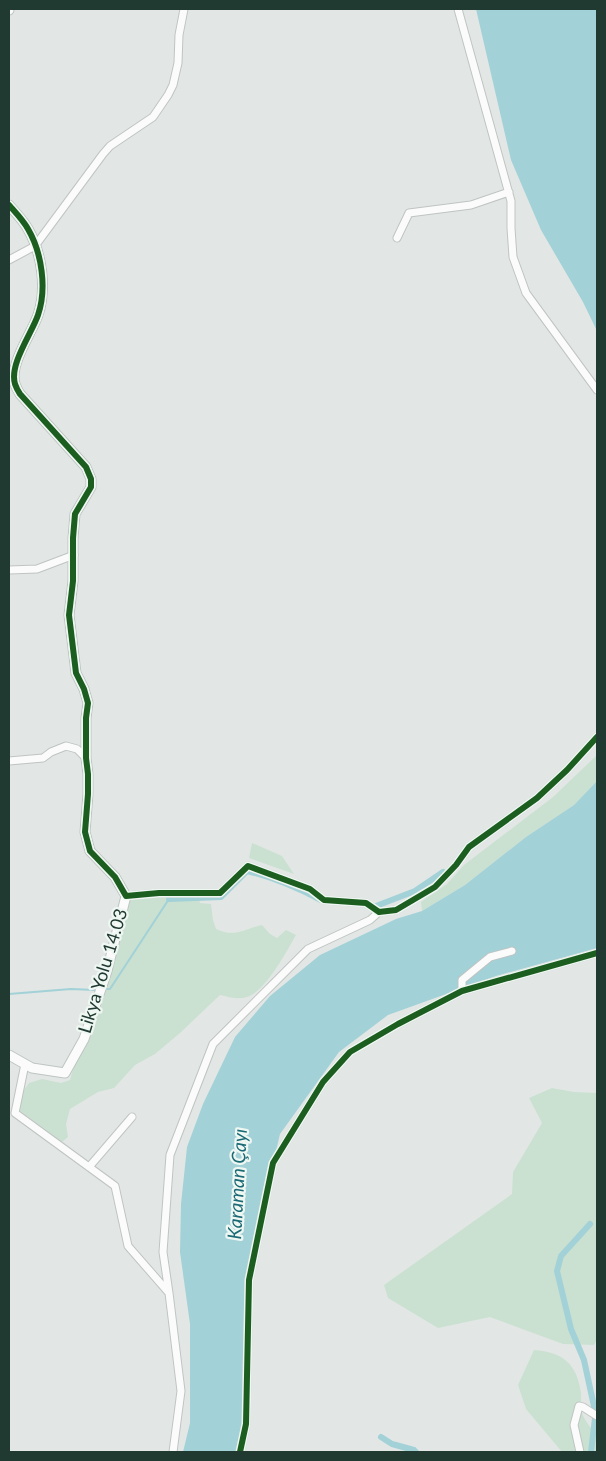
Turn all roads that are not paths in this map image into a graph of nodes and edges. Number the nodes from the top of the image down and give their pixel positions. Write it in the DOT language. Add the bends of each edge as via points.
graph roads {
  1 [pos="184,9"];
  2 [pos="458,9"];
  3 [pos="508,192"];
  4 [pos="9,204"];
  5 [pos="397,238"];
  6 [pos="35,246"];
  7 [pos="9,260"];
  8 [pos="12,379"];
  9 [pos="597,390"];
  10 [pos="74,555"];
  11 [pos="9,570"];
  12 [pos="597,737"];
  13 [pos="86,758"];
  14 [pos="9,761"];
  15 [pos="126,896"];
  16 [pos="379,912"];
  17 [pos="512,951"];
  18 [pos="597,953"];
  19 [pos="462,991"];
  20 [pos="9,1055"];
  21 [pos="25,1064"];
  22 [pos="132,1117"];
  23 [pos="89,1167"];
  24 [pos="169,1293"];
  25 [pos="597,1416"];
  26 [pos="173,1452"];
  27 [pos="240,1452"];
  28 [pos="580,1452"];
  1 -- 6 [label="street" via="178,64 168,95 153,117 110,146"];
  2 -- 3 [label="street"];
  3 -- 5 [label="street" via="471,205 409,213"];
  3 -- 9 [label="street" via="513,257 526,294"];
  4 -- 6 [label="street" via="28,229"];
  6 -- 7 [label="street"];
  6 -- 8 [label="street" via="39,254 42,298 38,316 22,348"];
  8 -- 10 [label="street" via="20,394 86,467 92,478 91,487 74,514"];
  10 -- 11 [label="street" via="37,569"];
  10 -- 13 [label="street" via="69,615 76,673 88,702"];
  12 -- 16 [label="street" via="537,798 469,847 435,887 396,910"];
  13 -- 14 [label="street" via="66,746 42,758"];
  13 -- 15 [label="street" via="88,813 85,832 90,850 115,877"];
  15 -- 16 [label="street" via="220,893 248,866 310,889 324,900 366,903"];
  15 -- 21 [label="street, Likya Yolu 14.03" via="107,971 84,1039 65,1073"];
  16 -- 24 [label="street" via="370,920 308,949 213,1044 170,1155 163,1252"];
  17 -- 19 [label="street" via="490,957 462,980"];
  18 -- 19 [label="street"];
  19 -- 27 [label="street" via="350,1052 323,1082 273,1163 248,1280 246,1424"];
  20 -- 21 [label="street, Likya Yolu 14.03"];
  21 -- 23 [label="street" via="15,1113"];
  22 -- 23 [label="street"];
  23 -- 24 [label="street" via="115,1186 128,1246"];
  24 -- 26 [label="street" via="181,1391"];
  25 -- 28 [label="street" via="580,1406 574,1425"];
}
